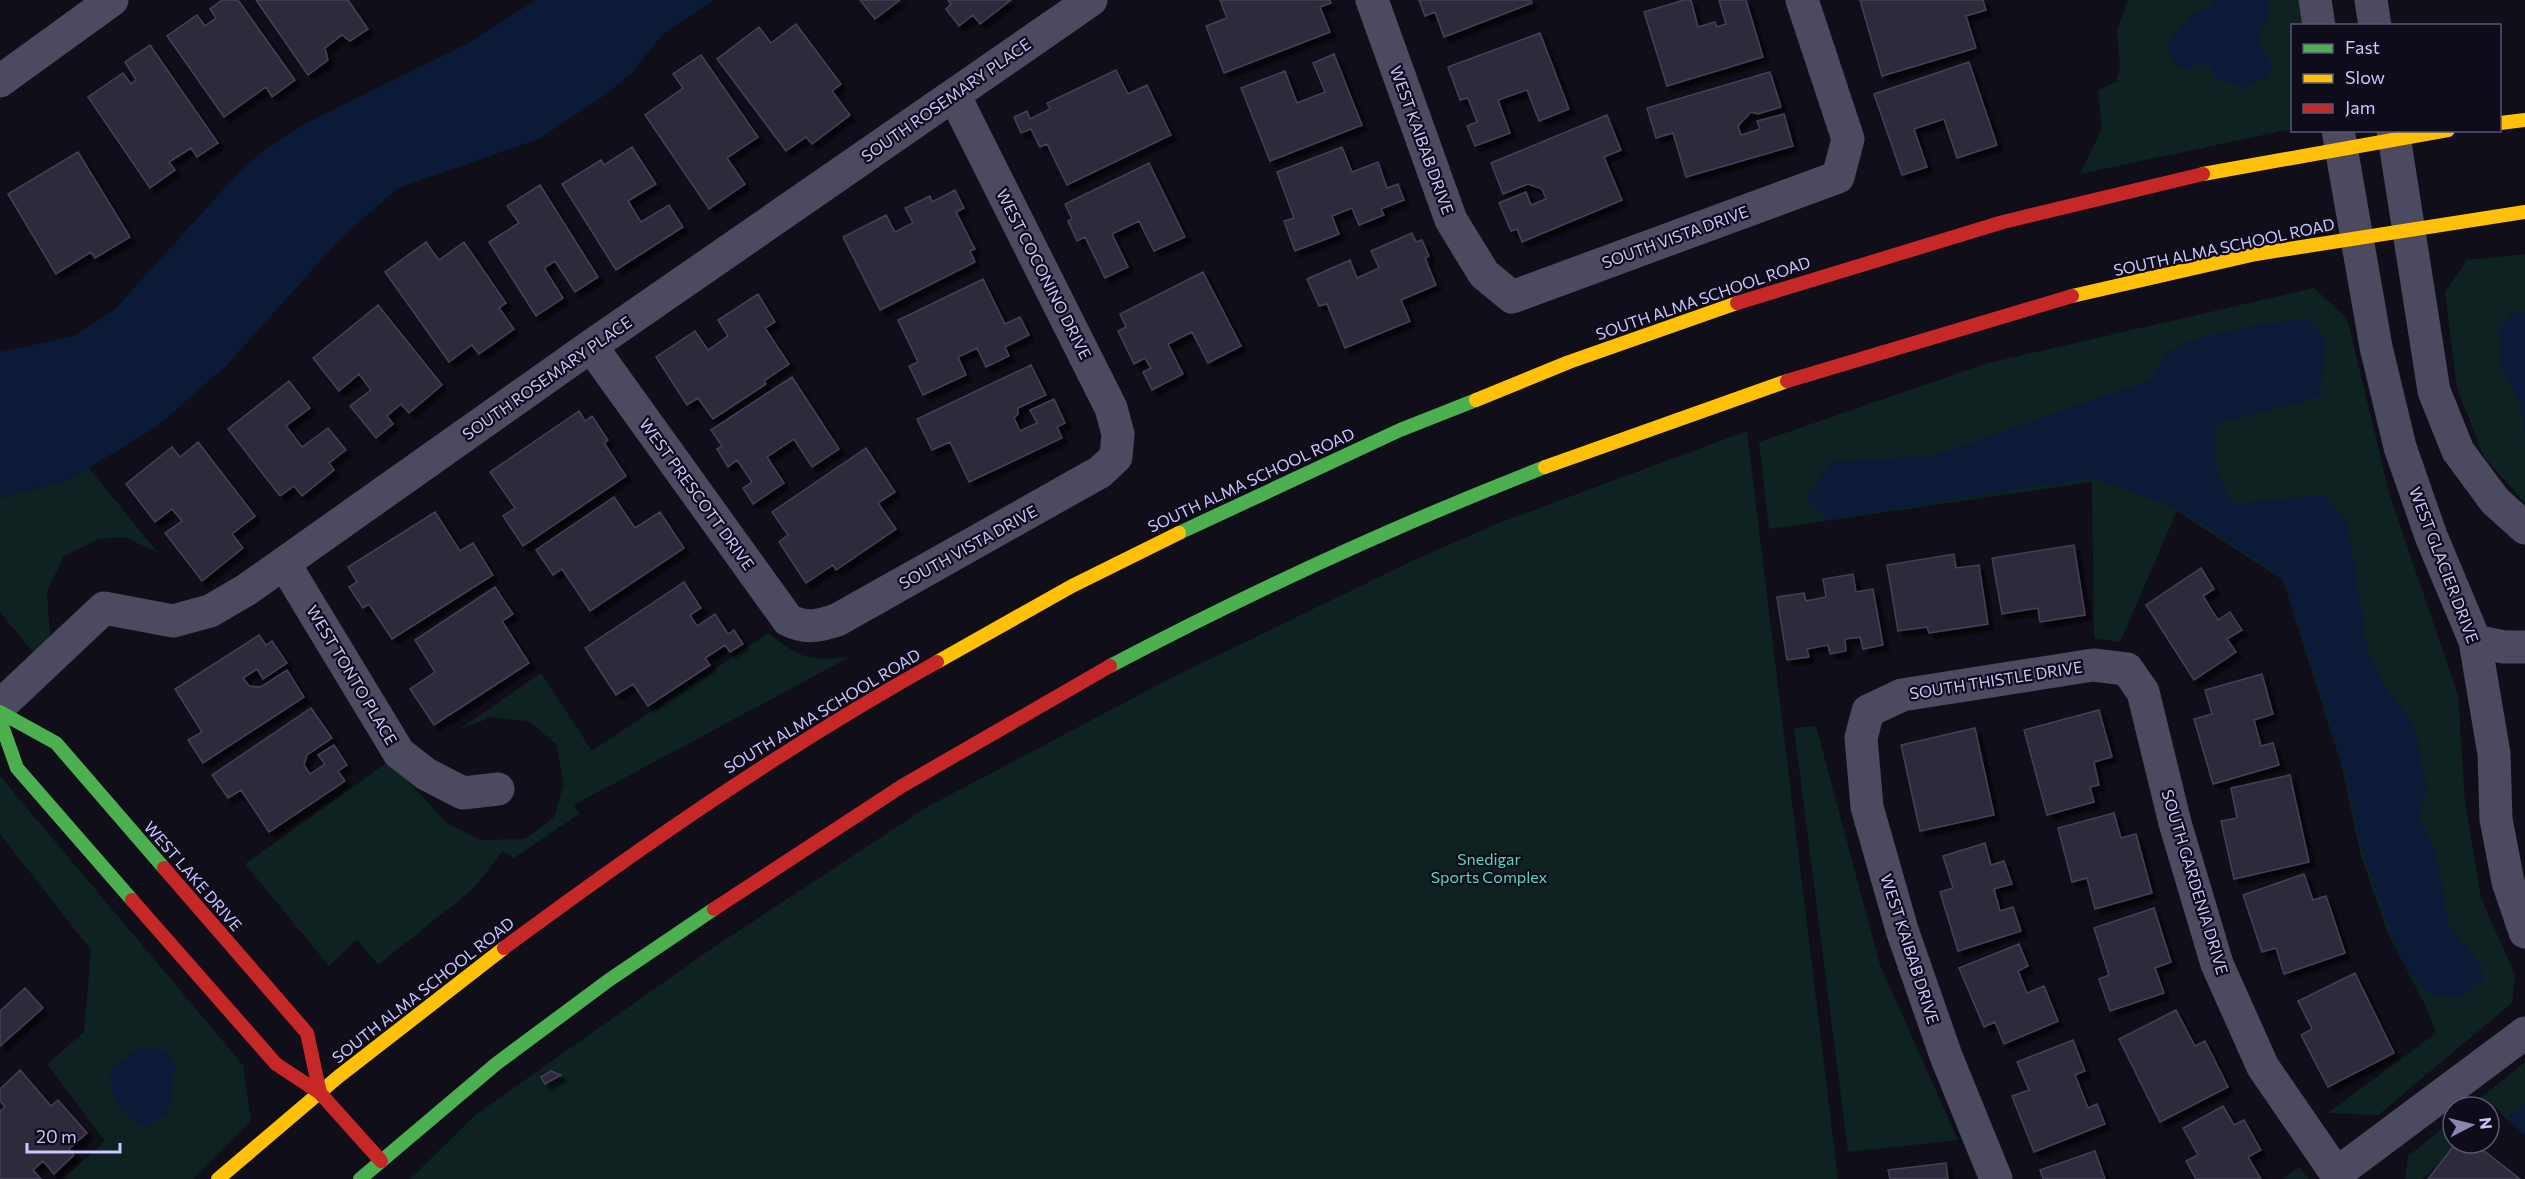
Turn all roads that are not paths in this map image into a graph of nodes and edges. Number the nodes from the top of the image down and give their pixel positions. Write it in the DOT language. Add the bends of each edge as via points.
graph roads {
  1 [pos="112,0"];
  2 [pos="1091,0"];
  3 [pos="1372,0"];
  4 [pos="1802,0"];
  5 [pos="2315,0"];
  6 [pos="2371,0"];
  7 [pos="2319,24"];
  8 [pos="2375,24"];
  9 [pos="0,81"];
  10 [pos="954,95"];
  11 [pos="2525,120"];
  12 [pos="2501,123"];
  13 [pos="2421,132"];
  14 [pos="2394,134"];
  15 [pos="2339,139"];
  16 [pos="2525,212"];
  17 [pos="2408,229"];
  18 [pos="2358,236"];
  19 [pos="1512,297"];
  20 [pos="591,346"];
  21 [pos="1116,457"];
  22 [pos="2525,528"];
  23 [pos="284,564"];
  24 [pos="814,627"];
  25 [pos="2475,641"];
  26 [pos="2525,646"];
  27 [pos="2127,669"];
  28 [pos="0,706"];
  29 [pos="1868,711"];
  30 [pos="0,712"];
  31 [pos="0,720"];
  32 [pos="498,789"];
  33 [pos="2525,932"];
  34 [pos="2525,1033"];
  35 [pos="320,1093"];
  36 [pos="381,1161"];
  37 [pos="2338,1177"];
  38 [pos="219,1179"];
  39 [pos="360,1179"];
  40 [pos="1996,1179"];
  1 -- 9 [label="street"];
  2 -- 10 [label="street, SOUTH ROSEMARY PLACE"];
  3 -- 19 [label="street, WEST KAIBAB DRIVE" via="1451,220 1484,273"];
  4 -- 19 [label="street, SOUTH VISTA DRIVE" via="1848,139 1838,177"];
  5 -- 7 [label="street"];
  6 -- 8 [label="street"];
  10 -- 20 [label="street, SOUTH ROSEMARY PLACE"];
  10 -- 21 [label="street, WEST COCONINO DRIVE" via="1111,408 1118,434"];
  11 -- 12 [label="main road"];
  13 -- 14 [label="main road, SOUTH ALMA SCHOOL ROAD"];
  14 -- 15 [label="main road, SOUTH ALMA SCHOOL ROAD"];
  14 -- 17 [label="street"];
  15 -- 18 [label="street, WEST GLACIER DRIVE"];
  15 -- 35 [label="main road, SOUTH ALMA SCHOOL ROAD" via="2070,203 1819,275 1500,388 1193,523 1023,611 754,771 544,916"];
  16 -- 17 [label="main road, SOUTH ALMA SCHOOL ROAD"];
  17 -- 18 [label="main road, SOUTH ALMA SCHOOL ROAD"];
  17 -- 22 [label="street" via="2434,392 2458,451 2495,501"];
  18 -- 25 [label="street, WEST GLACIER DRIVE" via="2376,346 2400,447 2431,536"];
  18 -- 36 [label="main road, SOUTH ALMA SCHOOL ROAD" via="2168,272 1814,371 1548,465 1385,532 1227,606 1089,677 878,799 601,986 425,1121"];
  20 -- 23 [label="street, SOUTH ROSEMARY PLACE"];
  20 -- 24 [label="street, WEST PRESCOTT DRIVE" via="788,620"];
  21 -- 24 [label="street, SOUTH VISTA DRIVE" via="1100,472 837,620"];
  23 -- 28 [label="street, SOUTH ROSEMARY PLACE" via="210,611 173,621 104,608"];
  23 -- 32 [label="street, WEST TONTO PLACE" via="399,753 426,774 463,793"];
  25 -- 26 [label="street" via="2504,647"];
  25 -- 33 [label="street, WEST GLACIER DRIVE" via="2494,754 2496,819 2508,882"];
  27 -- 29 [label="street, SOUTH THISTLE DRIVE" via="2092,665 1902,695"];
  27 -- 37 [label="street, SOUTH GARDENIA DRIVE" via="2143,692 2175,823 2217,964 2263,1067"];
  29 -- 40 [label="street, WEST KAIBAB DRIVE" via="1861,738 1867,807 1902,930 1946,1056"];
  30 -- 35 [label="main road, WEST LAKE DRIVE" via="56,743 307,1033"];
  31 -- 35 [label="main road, WEST LAKE DRIVE" via="17,768 276,1064"];
  34 -- 37 [label="street"];
  35 -- 36 [label="main road, WEST LAKE DRIVE"];
  35 -- 38 [label="main road, SOUTH ALMA SCHOOL ROAD" via="274,1128"];
  36 -- 39 [label="main road, SOUTH ALMA SCHOOL ROAD"];
}
